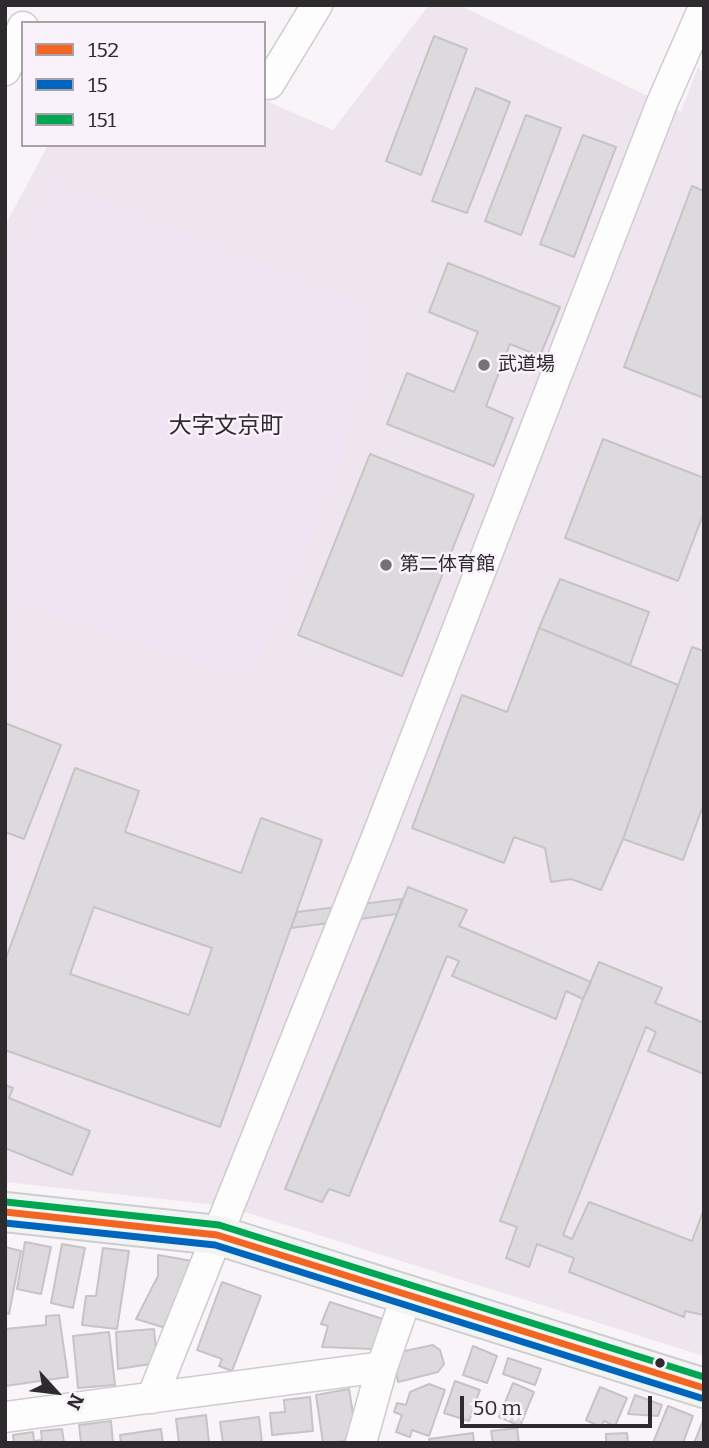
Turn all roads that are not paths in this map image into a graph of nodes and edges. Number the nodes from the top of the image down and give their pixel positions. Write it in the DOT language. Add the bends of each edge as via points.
graph roads {
  1 [pos="317,5"];
  2 [pos="701,12"];
  3 [pos="21,32"];
  4 [pos="5,70"];
  5 [pos="269,84"];
  6 [pos="5,1212"];
  7 [pos="217,1235"];
  8 [pos="407,1295"];
  9 [pos="382,1367"];
  10 [pos="704,1388"];
  11 [pos="152,1398"];
  12 [pos="5,1417"];
  13 [pos="361,1443"];
  1 -- 5 [label="street"];
  2 -- 7 [label="street"];
  3 -- 4 [label="street"];
  6 -- 7 [label="main road"];
  7 -- 8 [label="main road"];
  7 -- 11 [label="street"];
  8 -- 9 [label="street"];
  8 -- 10 [label="main road"];
  9 -- 11 [label="street"];
  9 -- 13 [label="street"];
  11 -- 12 [label="street"];
}
